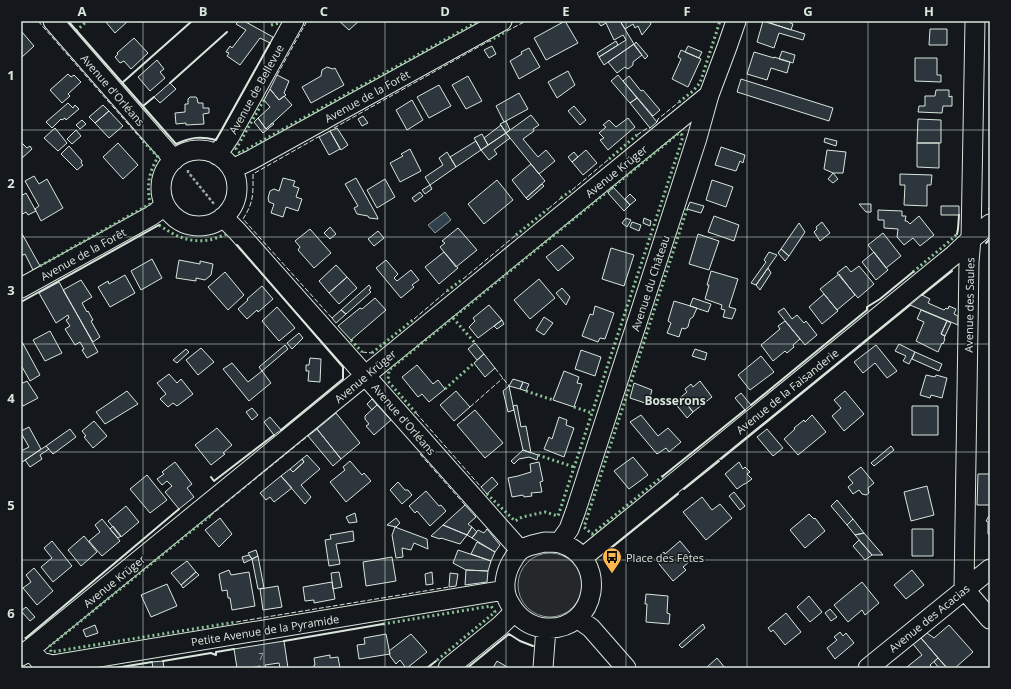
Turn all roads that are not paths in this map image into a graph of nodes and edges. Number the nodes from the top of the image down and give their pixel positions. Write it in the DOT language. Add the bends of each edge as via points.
graph roads {
  1 [pos="53,21"];
  2 [pos="294,21"];
  3 [pos="502,21"];
  4 [pos="736,21"];
  5 [pos="975,21"];
  6 [pos="709,95"];
  7 [pos="217,155"];
  8 [pos="182,156"];
  9 [pos="232,169"];
  10 [pos="165,206"];
  11 [pos="228,211"];
  12 [pos="990,224"];
  13 [pos="972,239"];
  14 [pos="21,288"];
  15 [pos="366,375"];
  16 [pos="559,543"];
  17 [pos="520,550"];
  18 [pos="582,558"];
  19 [pos="990,569"];
  20 [pos="505,590"];
  21 [pos="964,590"];
  22 [pos="514,612"];
  23 [pos="577,618"];
  24 [pos="990,619"];
  25 [pos="546,628"];
  26 [pos="26,653"];
  27 [pos="448,668"];
  28 [pos="543,668"];
  29 [pos="626,668"];
  30 [pos="868,668"];
  1 -- 8 [label="street, Avenue d'Orléans"];
  2 -- 7 [label="street, Avenue de Bellevue"];
  3 -- 9 [label="street, Avenue de la Forêt"];
  4 -- 6 [label="street, Avenue du Château"];
  5 -- 13 [label="street, Avenue des Saules"];
  6 -- 15 [label="street, Avenue Krüger"];
  6 -- 16 [label="street, Avenue du Château" via="570,529"];
  7 -- 8 [label="street" via="199,151"];
  7 -- 9 [label="street"];
  8 -- 10 [label="street" via="166,169 161,194"];
  9 -- 11 [label="street" via="237,190"];
  10 -- 11 [label="street" via="181,222 203,226 214,223"];
  10 -- 14 [label="street, Avenue de la Forêt"];
  11 -- 15 [label="street, Avenue d'Orléans" via="242,237"];
  12 -- 13 [label="street, Avenue de la Faisanderie"];
  13 -- 18 [label="street, Avenue de la Faisanderie"];
  13 -- 21 [label="street, Avenue des Saules" via="969,262"];
  15 -- 17 [label="street, Avenue d'Orléans"];
  15 -- 26 [label="street, Avenue Krüger"];
  16 -- 17 [label="street" via="545,542"];
  16 -- 18 [label="street" via="572,548"];
  17 -- 20 [label="street" via="510,564"];
  18 -- 23 [label="street" via="591,576 591,596"];
  19 -- 21 [label="street, Avenue des Acacias"];
  20 -- 22 [label="street"];
  20 -- 26 [label="street, Petite Avenue de la Pyramide" via="52,665"];
  21 -- 24 [label="street"];
  21 -- 30 [label="street, Avenue des Acacias"];
  22 -- 25 [label="street" via="531,625"];
  22 -- 27 [label="street"];
  23 -- 25 [label="street" via="566,625"];
  23 -- 29 [label="street" via="591,628"];
  25 -- 28 [label="street"];
}
